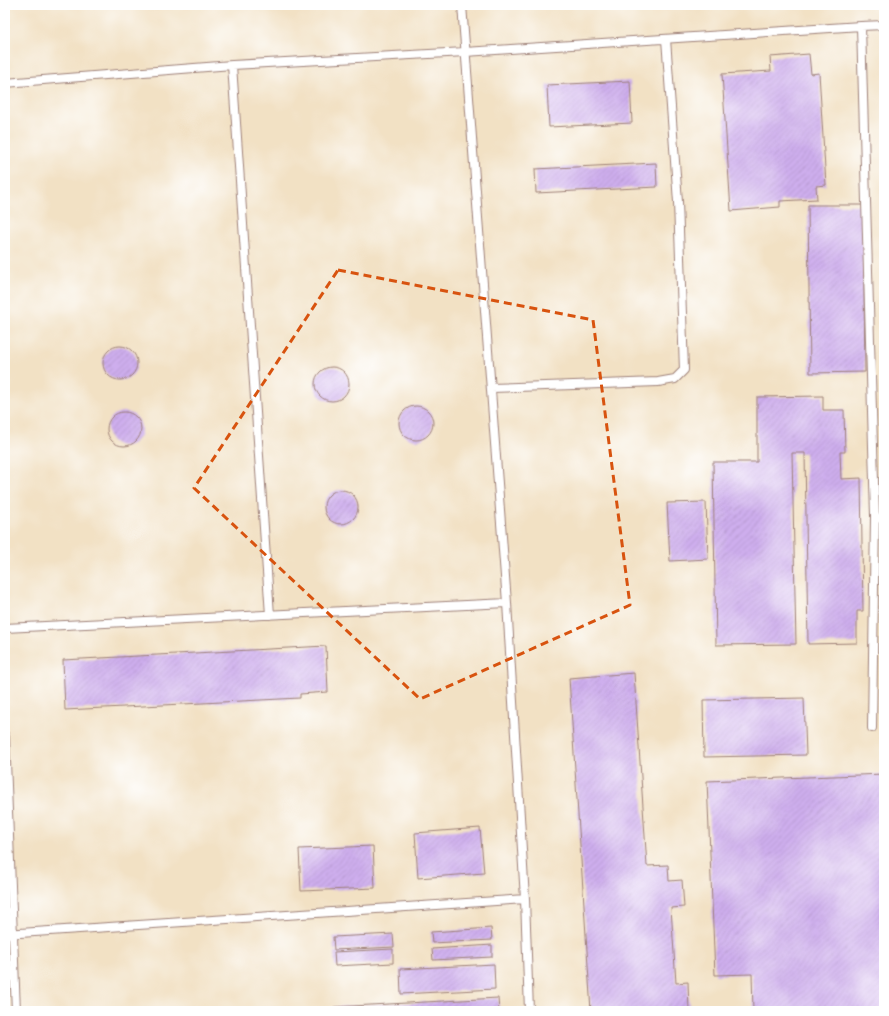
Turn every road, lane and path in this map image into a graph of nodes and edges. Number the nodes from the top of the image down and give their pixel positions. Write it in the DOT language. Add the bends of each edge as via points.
graph roads {
  1 [pos="462,5"];
  2 [pos="884,25"];
  3 [pos="861,26"];
  4 [pos="666,39"];
  5 [pos="465,52"];
  6 [pos="232,65"];
  7 [pos="5,83"];
  8 [pos="491,388"];
  9 [pos="875,516"];
  10 [pos="884,520"];
  11 [pos="507,603"];
  12 [pos="270,615"];
  13 [pos="5,628"];
  14 [pos="872,728"];
  15 [pos="5,736"];
  16 [pos="525,899"];
  17 [pos="9,933"];
  18 [pos="16,1011"];
  19 [pos="529,1011"];
  1 -- 5 [label="lane"];
  2 -- 3 [label="lane"];
  3 -- 4 [label="lane"];
  3 -- 9 [label="lane"];
  4 -- 5 [label="lane"];
  4 -- 8 [label="lane" via="678,202 684,370 675,379 658,382"];
  5 -- 6 [label="lane"];
  5 -- 8 [label="lane"];
  6 -- 7 [label="lane"];
  6 -- 12 [label="lane"];
  8 -- 11 [label="lane"];
  9 -- 10 [label="lane"];
  9 -- 14 [label="lane"];
  11 -- 12 [label="lane"];
  11 -- 16 [label="lane"];
  12 -- 13 [label="lane"];
  15 -- 17 [label="lane"];
  16 -- 17 [label="lane"];
  16 -- 19 [label="lane"];
  17 -- 18 [label="lane"];
}
